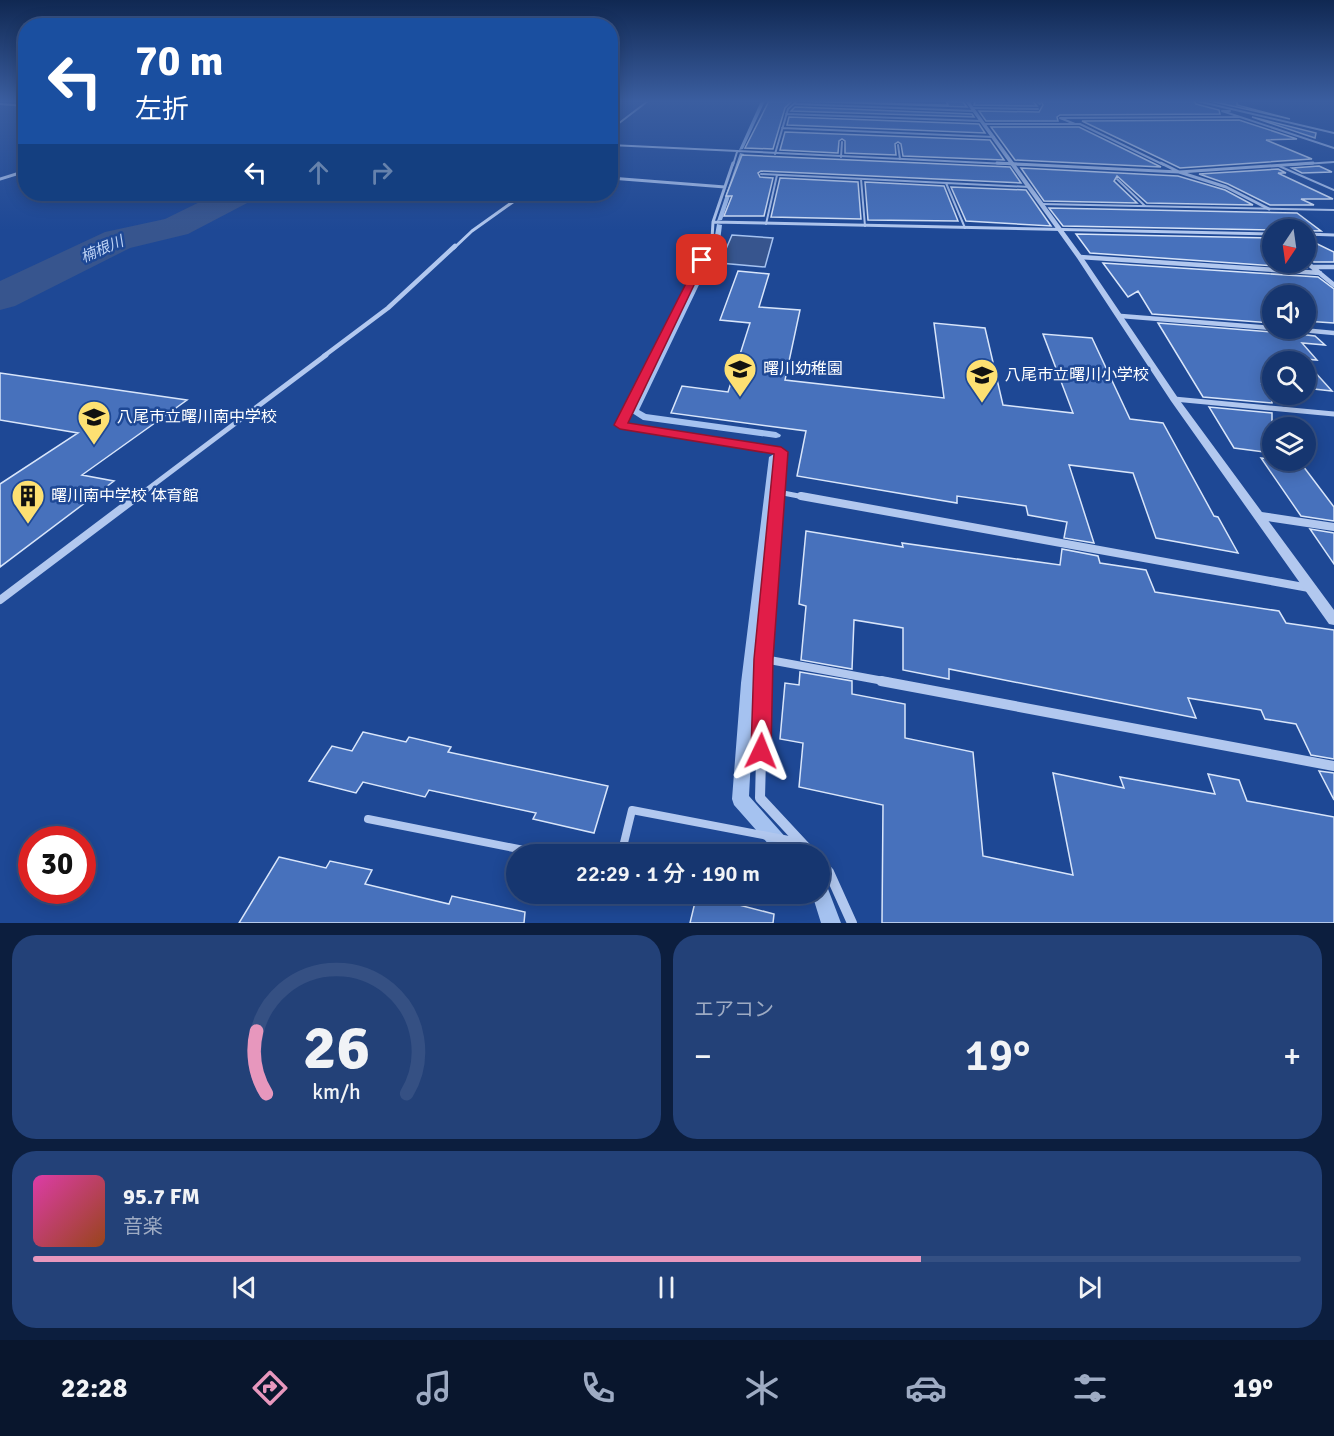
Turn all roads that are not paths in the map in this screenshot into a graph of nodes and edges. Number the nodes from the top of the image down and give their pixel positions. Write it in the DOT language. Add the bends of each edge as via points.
graph roads {
  1 [pos="778,144"];
  2 [pos="842,144"];
  3 [pos="999,144"];
  4 [pos="1122,144"];
  5 [pos="618,145"];
  6 [pos="898,145"];
  7 [pos="737,152"];
  8 [pos="775,154"];
  9 [pos="841,157"];
  10 [pos="900,159"];
  11 [pos="1334,162"];
  12 [pos="1014,164"];
  13 [pos="1279,166"];
  14 [pos="1179,172"];
  15 [pos="18,173"];
  16 [pos="761,174"];
  17 [pos="777,175"];
  18 [pos="0,179"];
  19 [pos="618,179"];
  20 [pos="861,179"];
  21 [pos="1116,179"];
  22 [pos="946,183"];
  23 [pos="725,187"];
  24 [pos="1030,187"];
  25 [pos="1334,190"];
  26 [pos="514,201"];
  27 [pos="1041,204"];
  28 [pos="1145,206"];
  29 [pos="1269,208"];
  30 [pos="1334,210"];
  31 [pos="713,222"];
  32 [pos="766,224"];
  33 [pos="865,226"];
  34 [pos="965,228"];
  35 [pos="1059,230"];
  36 [pos="1262,234"];
  37 [pos="1316,234"];
  38 [pos="1334,235"];
  39 [pos="1080,257"];
  40 [pos="1316,267"];
  41 [pos="1334,267"];
  42 [pos="1316,270"];
  43 [pos="1320,273"];
  44 [pos="1334,285"];
  45 [pos="1121,316"];
  46 [pos="1262,327"];
  47 [pos="1316,331"];
  48 [pos="1334,333"];
  49 [pos="1174,399"];
  50 [pos="1334,414"];
  51 [pos="778,492"];
  52 [pos="1261,516"];
  53 [pos="1334,527"];
  54 [pos="1312,589"];
  55 [pos="0,600"];
  56 [pos="1334,620"];
  57 [pos="764,659"];
  58 [pos="1334,766"];
  59 [pos="368,819"];
  60 [pos="802,843"];
  61 [pos="624,844"];
  62 [pos="506,846"];
  63 [pos="830,874"];
  64 [pos="852,923"];
  1 -- 8 [label="lane"];
  2 -- 9 [label="lane"];
  3 -- 12 [label="street"];
  4 -- 14 [label="street"];
  5 -- 7 [label="street"];
  6 -- 10 [label="lane"];
  7 -- 8 [label="street"];
  7 -- 23 [label="street"];
  8 -- 9 [label="street"];
  9 -- 10 [label="street"];
  10 -- 12 [label="street"];
  11 -- 13 [label="street"];
  12 -- 14 [label="street"];
  12 -- 24 [label="street"];
  13 -- 14 [label="street"];
  13 -- 25 [label="lane"];
  14 -- 29 [label="street" via="1211,181"];
  15 -- 18 [label="street"];
  16 -- 17 [label="lane"];
  17 -- 20 [label="lane"];
  17 -- 32 [label="lane"];
  19 -- 23 [label="street"];
  20 -- 22 [label="lane"];
  20 -- 33 [label="lane"];
  21 -- 28 [label="lane"];
  22 -- 24 [label="lane"];
  22 -- 34 [label="lane"];
  23 -- 31 [label="street"];
  24 -- 27 [label="street"];
  26 -- 55 [label="street" via="472,231 388,308"];
  27 -- 28 [label="lane"];
  27 -- 35 [label="street"];
  28 -- 29 [label="lane"];
  29 -- 30 [label="lane"];
  31 -- 32 [label="street"];
  31 -- 51 [label="street" via="712,239 620,425 781,452"];
  32 -- 33 [label="street"];
  33 -- 34 [label="street"];
  34 -- 35 [label="street"];
  35 -- 36 [label="street"];
  35 -- 39 [label="street"];
  37 -- 38 [label="street"];
  39 -- 43 [label="street"];
  39 -- 45 [label="street"];
  40 -- 41 [label="street"];
  42 -- 43 [label="street"];
  43 -- 44 [label="street"];
  45 -- 46 [label="street"];
  45 -- 49 [label="street"];
  47 -- 48 [label="street"];
  49 -- 50 [label="street"];
  49 -- 52 [label="street"];
  51 -- 54 [label="street"];
  51 -- 57 [label="street"];
  52 -- 53 [label="street"];
  52 -- 54 [label="street"];
  54 -- 56 [label="street"];
  57 -- 58 [label="street"];
  57 -- 60 [label="street" via="760,798"];
  59 -- 62 [label="lane"];
  60 -- 61 [label="lane" via="632,810"];
  63 -- 64 [label="street"];
}
